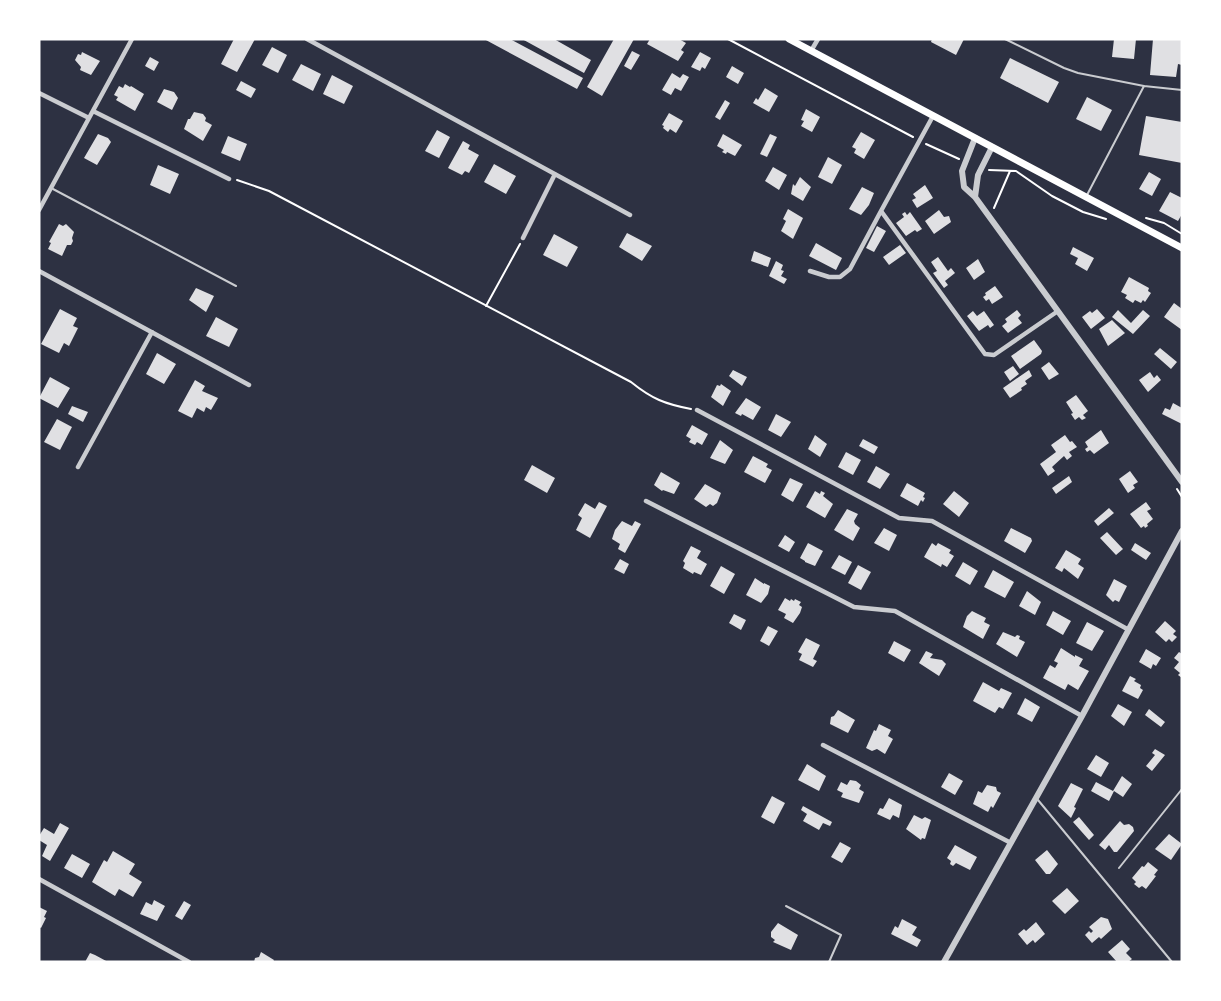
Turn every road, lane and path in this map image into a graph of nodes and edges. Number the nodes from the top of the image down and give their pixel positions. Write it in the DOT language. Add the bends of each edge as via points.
graph roads {
  1 [pos="132,39"];
  2 [pos="307,39"];
  3 [pos="728,39"];
  4 [pos="789,39"];
  5 [pos="818,39"];
  6 [pos="1005,39"];
  7 [pos="811,51"];
  8 [pos="1143,86"];
  9 [pos="1182,90"];
  10 [pos="39,93"];
  11 [pos="93,111"];
  12 [pos="933,116"];
  13 [pos="89,118"];
  14 [pos="975,138"];
  15 [pos="918,140"];
  16 [pos="992,147"];
  17 [pos="965,162"];
  18 [pos="981,167"];
  19 [pos="1010,171"];
  20 [pos="555,174"];
  21 [pos="229,179"];
  22 [pos="51,188"];
  23 [pos="975,197"];
  24 [pos="1087,197"];
  25 [pos="39,210"];
  26 [pos="881,211"];
  27 [pos="630,215"];
  28 [pos="999,216"];
  29 [pos="1127,218"];
  30 [pos="1111,220"];
  31 [pos="1182,234"];
  32 [pos="523,238"];
  33 [pos="1182,248"];
  34 [pos="39,271"];
  35 [pos="810,271"];
  36 [pos="236,286"];
  37 [pos="486,306"];
  38 [pos="1058,311"];
  39 [pos="152,332"];
  40 [pos="249,385"];
  41 [pos="697,410"];
  42 [pos="78,466"];
  43 [pos="1182,482"];
  44 [pos="646,501"];
  45 [pos="1182,531"];
  46 [pos="1129,630"];
  47 [pos="1082,716"];
  48 [pos="823,745"];
  49 [pos="1182,789"];
  50 [pos="1036,798"];
  51 [pos="1011,843"];
  52 [pos="1119,868"];
  53 [pos="39,879"];
  54 [pos="786,906"];
  55 [pos="189,962"];
  56 [pos="829,962"];
  57 [pos="944,962"];
  58 [pos="1172,962"];
  1 -- 11 [label="street"];
  2 -- 20 [label="street"];
  3 -- 15 [label="path"];
  4 -- 7 [label="main road"];
  5 -- 7 [label="street"];
  6 -- 8 [label="lane" via="1064,68"];
  7 -- 12 [label="main road"];
  8 -- 9 [label="lane"];
  8 -- 24 [label="lane"];
  10 -- 13 [label="street"];
  11 -- 13 [label="street"];
  11 -- 21 [label="street"];
  12 -- 14 [label="main road"];
  12 -- 15 [label="street"];
  13 -- 22 [label="street"];
  14 -- 16 [label="main road"];
  14 -- 17 [label="street"];
  15 -- 17 [label="path"];
  15 -- 26 [label="street"];
  16 -- 18 [label="street"];
  16 -- 24 [label="main road"];
  17 -- 23 [label="street" via="964,187"];
  18 -- 19 [label="path"];
  18 -- 23 [label="street"];
  19 -- 28 [label="path" via="994,206"];
  19 -- 30 [label="path" via="1020,173 1083,212"];
  20 -- 27 [label="street"];
  20 -- 32 [label="street"];
  21 -- 37 [label="path" via="268,191"];
  22 -- 25 [label="street"];
  22 -- 36 [label="lane"];
  23 -- 38 [label="street"];
  24 -- 29 [label="main road"];
  26 -- 35 [label="street" via="850,269 840,277"];
  26 -- 38 [label="street" via="985,354 994,355"];
  29 -- 31 [label="path" via="1131,212"];
  29 -- 33 [label="main road"];
  32 -- 37 [label="path"];
  34 -- 39 [label="street"];
  37 -- 41 [label="path" via="631,382 650,397"];
  38 -- 43 [label="street"];
  39 -- 40 [label="street"];
  39 -- 42 [label="street"];
  41 -- 46 [label="street" via="899,518 932,521"];
  44 -- 47 [label="street" via="854,607 895,611"];
  45 -- 46 [label="street"];
  46 -- 47 [label="street"];
  47 -- 50 [label="street"];
  48 -- 51 [label="street"];
  49 -- 52 [label="lane"];
  50 -- 51 [label="street"];
  50 -- 58 [label="lane"];
  51 -- 57 [label="street"];
  53 -- 55 [label="street"];
  54 -- 56 [label="lane" via="842,935"];
}
